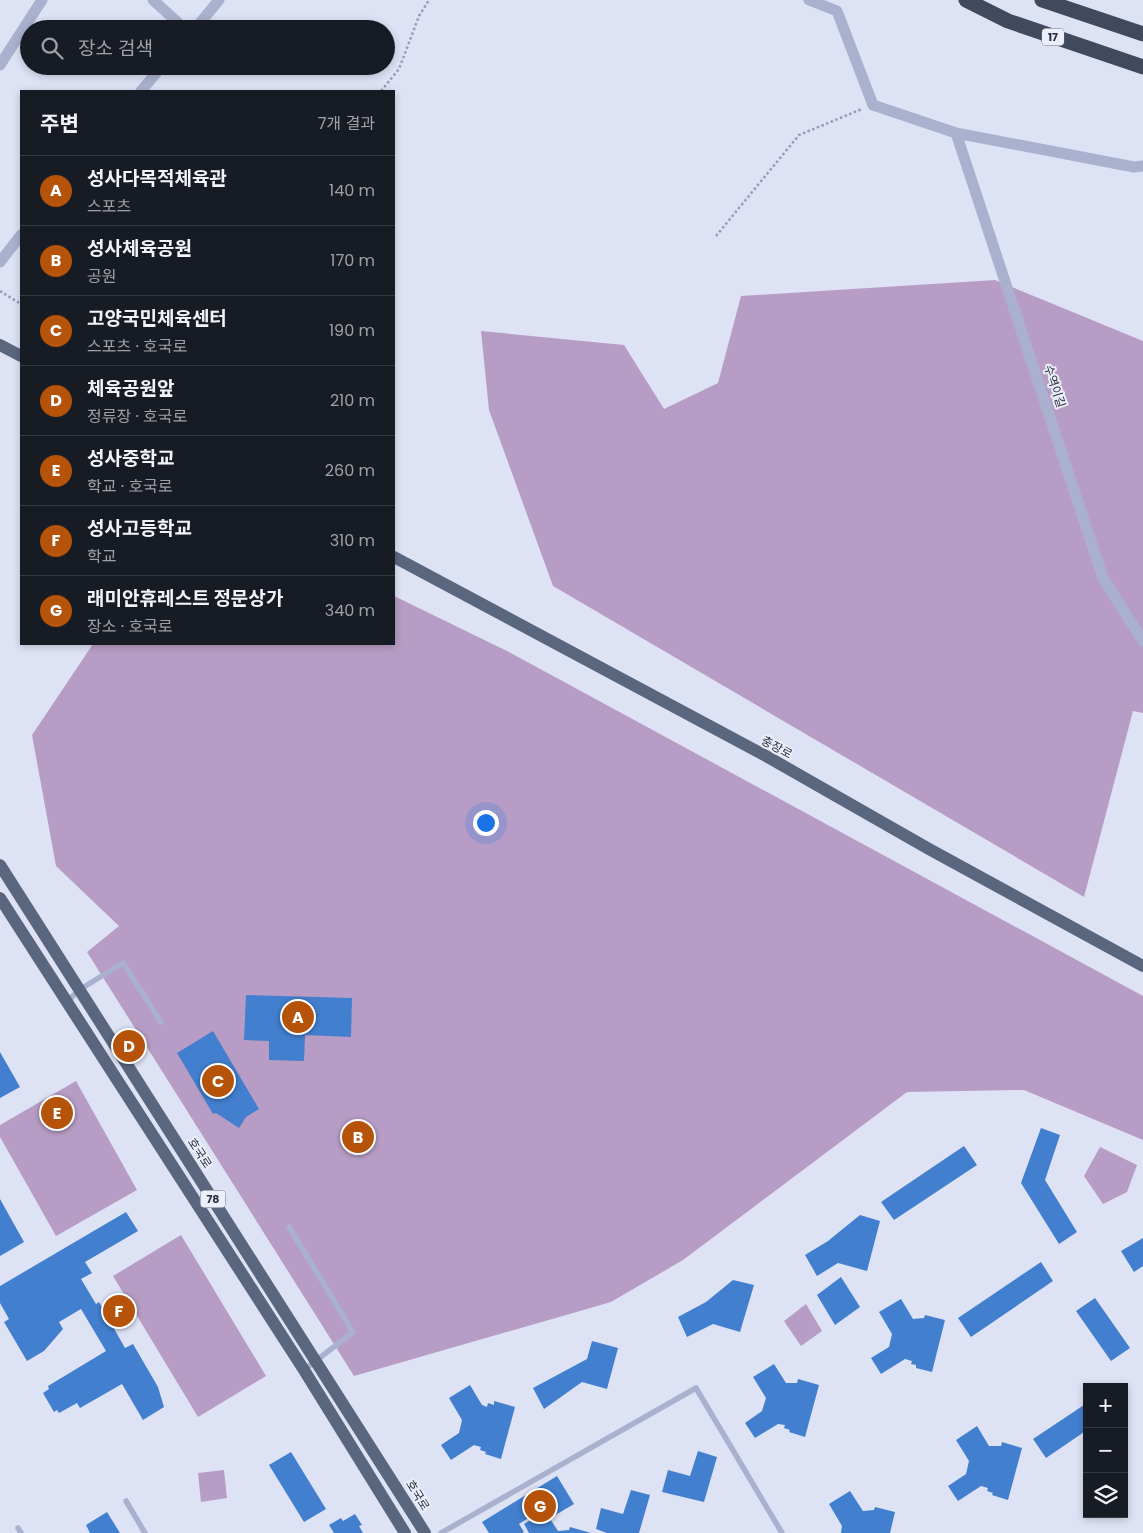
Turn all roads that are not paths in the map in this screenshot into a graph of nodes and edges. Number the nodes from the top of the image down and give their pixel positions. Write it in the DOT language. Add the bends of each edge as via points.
graph roads {
  1 [pos="42,0"];
  2 [pos="153,0"];
  3 [pos="219,0"];
  4 [pos="809,0"];
  5 [pos="966,0"];
  6 [pos="1042,0"];
  7 [pos="29,20"];
  8 [pos="175,20"];
  9 [pos="202,20"];
  10 [pos="20,34"];
  11 [pos="1143,34"];
  12 [pos="0,65"];
  13 [pos="1143,67"];
  14 [pos="154,75"];
  15 [pos="142,90"];
  16 [pos="956,133"];
  17 [pos="1143,166"];
  18 [pos="20,236"];
  19 [pos="0,262"];
  20 [pos="0,345"];
  21 [pos="20,355"];
  22 [pos="395,558"];
  23 [pos="1143,641"];
  24 [pos="0,865"];
  25 [pos="0,898"];
  26 [pos="1143,966"];
  27 [pos="79,990"];
  28 [pos="66,1003"];
  29 [pos="161,1022"];
  30 [pos="288,1227"];
  31 [pos="317,1360"];
  32 [pos="304,1370"];
  33 [pos="126,1501"];
  34 [pos="145,1533"];
  35 [pos="405,1533"];
  36 [pos="425,1533"];
  37 [pos="441,1533"];
  38 [pos="782,1533"];
  1 -- 7 [label="street"];
  2 -- 8 [label="street"];
  3 -- 9 [label="street"];
  4 -- 16 [label="street" via="837,11 873,105"];
  5 -- 13 [label="highway, 17" via="1008,21"];
  6 -- 11 [label="highway, 17"];
  10 -- 12 [label="street"];
  14 -- 15 [label="street"];
  16 -- 17 [label="street" via="1134,167"];
  16 -- 23 [label="street, 수역이길" via="1103,578"];
  18 -- 19 [label="street"];
  20 -- 21 [label="main road"];
  22 -- 26 [label="main road, 충장로" via="766,756"];
  24 -- 27 [label="main road, 호국로 / 78"];
  25 -- 28 [label="main road, 78"];
  27 -- 28 [label="lane"];
  27 -- 29 [label="lane" via="123,963"];
  27 -- 31 [label="main road, 호국로 / 78"];
  28 -- 32 [label="main road, 78"];
  30 -- 31 [label="lane" via="353,1332"];
  31 -- 32 [label="lane"];
  31 -- 36 [label="main road, 호국로 / 78"];
  32 -- 35 [label="main road, 78"];
  33 -- 34 [label="lane"];
  37 -- 38 [label="lane" via="696,1388"];
}
